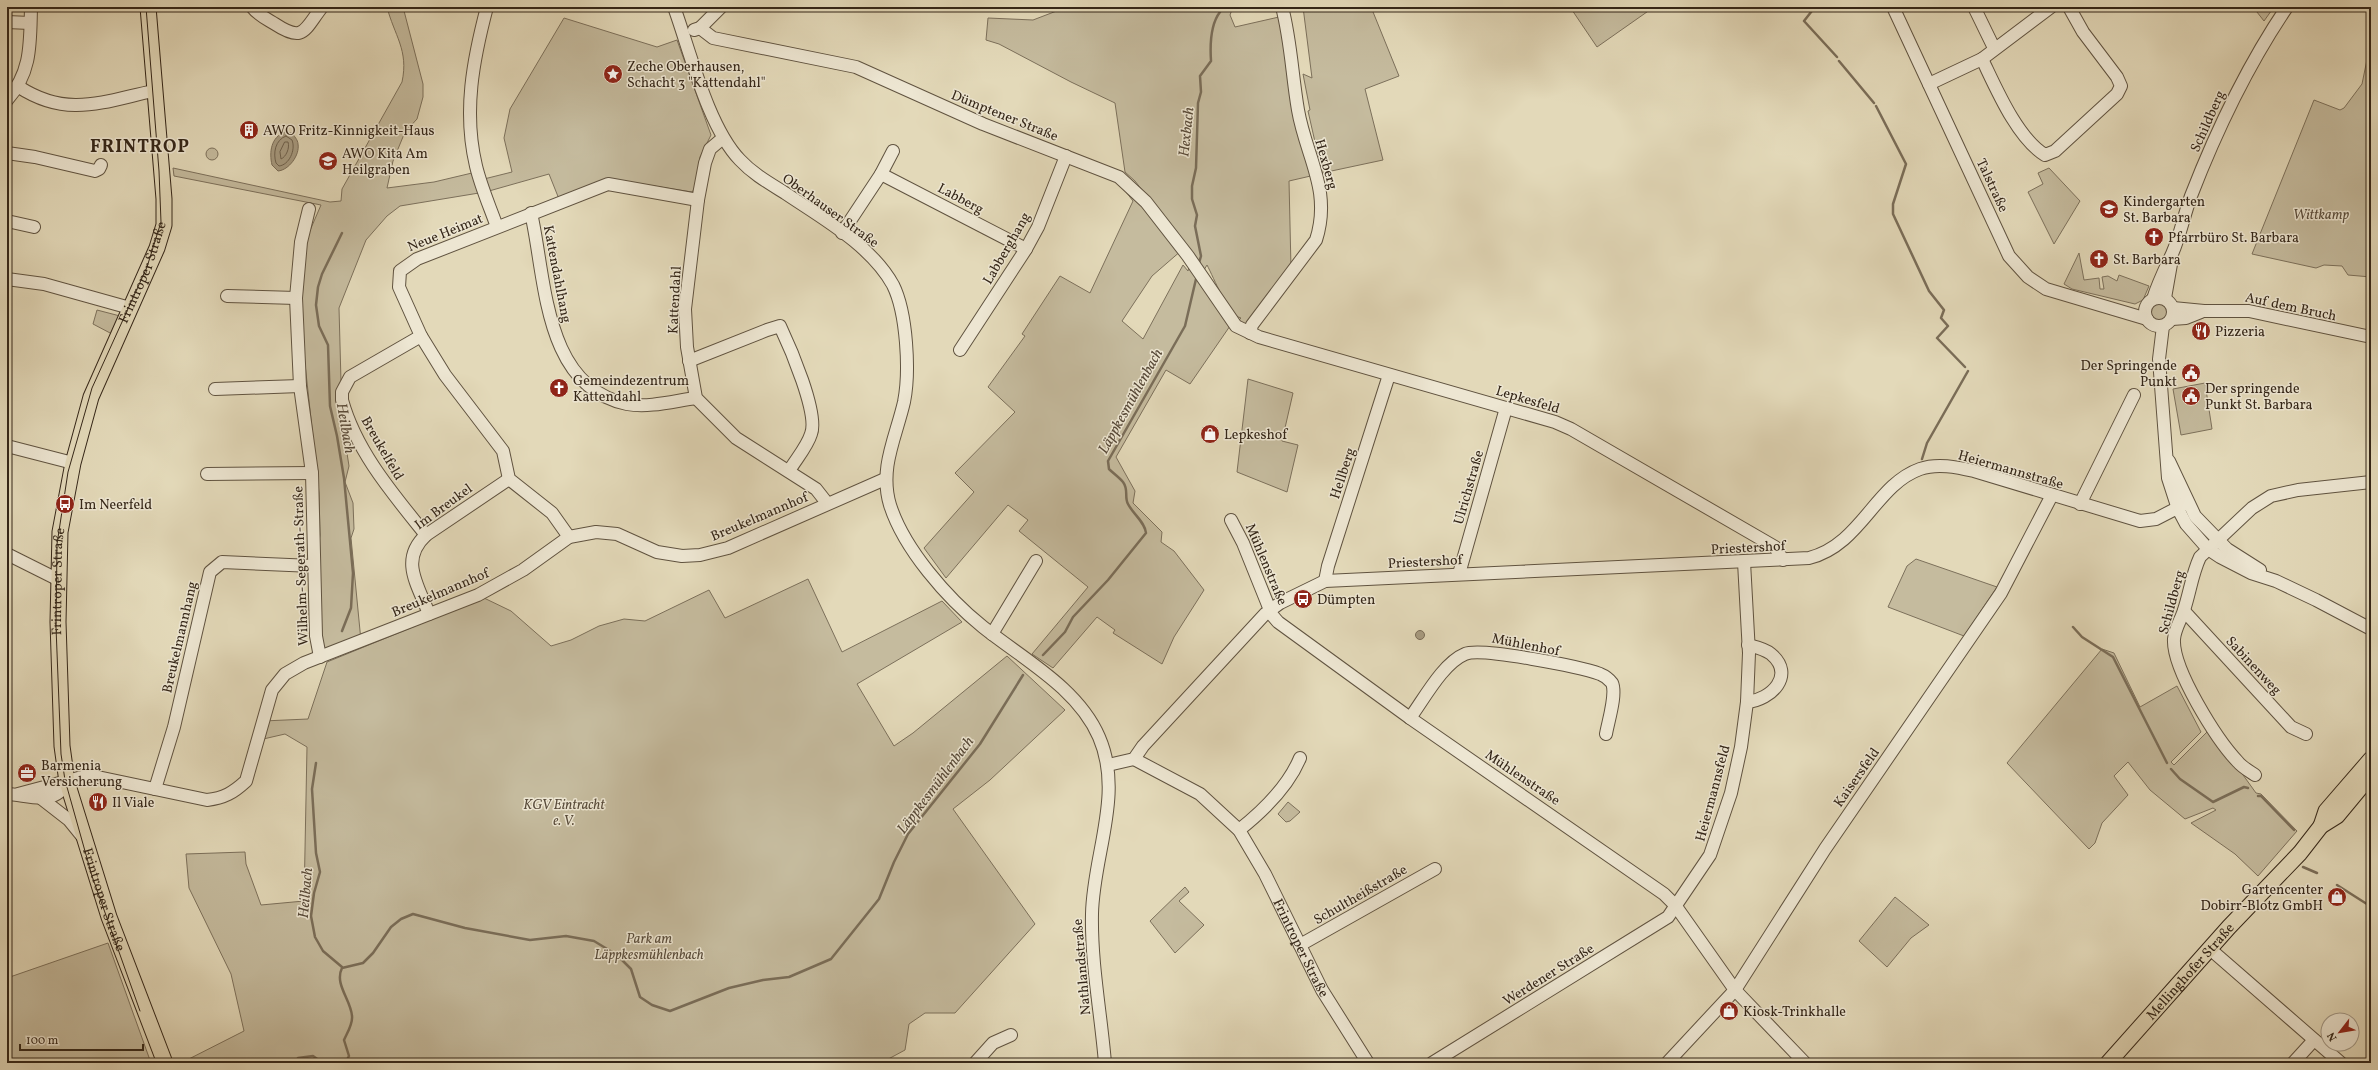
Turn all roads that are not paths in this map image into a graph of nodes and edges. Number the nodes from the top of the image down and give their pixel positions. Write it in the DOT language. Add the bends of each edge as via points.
graph roads {
  1 [pos="31,7"];
  2 [pos="148,7"];
  3 [pos="252,7"];
  4 [pos="322,7"];
  5 [pos="487,7"];
  6 [pos="674,7"];
  7 [pos="721,7"];
  8 [pos="1282,7"];
  9 [pos="1893,7"];
  10 [pos="1974,7"];
  11 [pos="2051,7"];
  12 [pos="2069,7"];
  13 [pos="2288,7"];
  14 [pos="7,22"];
  15 [pos="30,23"];
  16 [pos="700,28"];
  17 [pos="683,34"];
  18 [pos="1994,48"];
  19 [pos="1982,59"];
  20 [pos="1929,84"];
  21 [pos="19,87"];
  22 [pos="153,91"];
  23 [pos="7,100"];
  24 [pos="723,138"];
  25 [pos="893,151"];
  26 [pos="7,153"];
  27 [pos="1066,156"];
  28 [pos="100,165"];
  29 [pos="881,174"];
  30 [pos="698,200"];
  31 [pos="309,209"];
  32 [pos="531,213"];
  33 [pos="7,221"];
  34 [pos="34,227"];
  35 [pos="497,227"];
  36 [pos="842,233"];
  37 [pos="1026,249"];
  38 [pos="7,279"];
  39 [pos="227,296"];
  40 [pos="296,298"];
  41 [pos="2159,299"];
  42 [pos="130,308"];
  43 [pos="2159,318"];
  44 [pos="1236,326"];
  45 [pos="1250,333"];
  46 [pos="421,336"];
  47 [pos="2371,337"];
  48 [pos="960,350"];
  49 [pos="689,361"];
  50 [pos="1389,375"];
  51 [pos="300,386"];
  52 [pos="215,389"];
  53 [pos="2134,395"];
  54 [pos="696,398"];
  55 [pos="1506,408"];
  56 [pos="7,446"];
  57 [pos="73,463"];
  58 [pos="789,471"];
  59 [pos="312,473"];
  60 [pos="207,474"];
  61 [pos="509,479"];
  62 [pos="885,479"];
  63 [pos="2371,482"];
  64 [pos="2052,495"];
  65 [pos="827,503"];
  66 [pos="2080,504"];
  67 [pos="2183,506"];
  68 [pos="1231,520"];
  69 [pos="426,535"];
  70 [pos="569,537"];
  71 [pos="2218,541"];
  72 [pos="2208,549"];
  73 [pos="7,554"];
  74 [pos="1816,556"];
  75 [pos="1783,560"];
  76 [pos="1036,561"];
  77 [pos="1744,562"];
  78 [pos="313,566"];
  79 [pos="1459,574"];
  80 [pos="58,579"];
  81 [pos="1325,581"];
  82 [pos="2276,581"];
  83 [pos="1270,610"];
  84 [pos="2184,612"];
  85 [pos="429,614"];
  86 [pos="2371,629"];
  87 [pos="992,634"];
  88 [pos="1748,645"];
  89 [pos="320,657"];
  90 [pos="1747,702"];
  91 [pos="1410,718"];
  92 [pos="1606,734"];
  93 [pos="2306,734"];
  94 [pos="1300,758"];
  95 [pos="1134,759"];
  96 [pos="2371,759"];
  97 [pos="1108,764"];
  98 [pos="2255,775"];
  99 [pos="2371,775"];
  100 [pos="67,782"];
  101 [pos="155,789"];
  102 [pos="13,794"];
  103 [pos="42,799"];
  104 [pos="2321,826"];
  105 [pos="1239,830"];
  106 [pos="82,836"];
  107 [pos="1096,869"];
  108 [pos="1435,869"];
  109 [pos="1675,905"];
  110 [pos="1300,945"];
  111 [pos="2210,949"];
  112 [pos="1735,990"];
  113 [pos="1011,1035"];
  114 [pos="2314,1040"];
  115 [pos="165,1063"];
  116 [pos="975,1063"];
  117 [pos="1105,1063"];
  118 [pos="1368,1063"];
  119 [pos="1432,1063"];
  120 [pos="1667,1063"];
  121 [pos="1805,1063"];
  122 [pos="2108,1063"];
  123 [pos="2293,1063"];
  124 [pos="2341,1063"];
  1 -- 15 [label="street"];
  2 -- 22 [label="main road, Frintroper Straße"];
  3 -- 4 [label="street" via="289,34 295,35 302,33"];
  5 -- 35 [label="street" via="471,75 471,129 476,167"];
  6 -- 17 [label="street, Oberhauser Straße"];
  7 -- 16 [label="street"];
  8 -- 45 [label="street, Hexberg" via="1298,109 1320,188 1322,223 1316,240 1252,325"];
  9 -- 20 [label="street, Talstraße"];
  10 -- 18 [label="street"];
  11 -- 18 [label="street"];
  12 -- 19 [label="street" via="2083,32 2121,86 2117,94 2055,151 2045,155 2021,129"];
  13 -- 41 [label="street, Schildberg" via="2265,40 2229,106 2191,197"];
  14 -- 15 [label="street"];
  15 -- 21 [label="street" via="28,56"];
  16 -- 17 [label="street"];
  16 -- 27 [label="street, Dümptener Straße" via="713,38 856,67 983,124"];
  17 -- 24 [label="street, Oberhauser Straße"];
  18 -- 19 [label="street"];
  19 -- 20 [label="street"];
  20 -- 43 [label="street, Talstraße" via="2009,256 2016,266 2046,289"];
  21 -- 22 [label="street" via="56,104 75,106"];
  21 -- 23 [label="street"];
  22 -- 42 [label="main road, Frintroper Straße" via="164,199 164,225 157,248"];
  24 -- 30 [label="street, Kattendahl" via="707,155"];
  24 -- 36 [label="street, Oberhauser Straße" via="741,162 754,173"];
  25 -- 29 [label="street"];
  26 -- 28 [label="street" via="95,170 99,169"];
  27 -- 37 [label="street, Labberghang" via="1038,227"];
  27 -- 44 [label="street, Dümptener Straße" via="1120,177 1134,188 1188,256"];
  29 -- 36 [label="street"];
  29 -- 37 [label="street, Labberg"];
  30 -- 32 [label="street, Neue Heimat" via="613,184"];
  30 -- 49 [label="street, Kattendahl" via="685,309"];
  31 -- 40 [label="street, Wilhelm-Segerath-Straße" via="301,242"];
  32 -- 35 [label="street, Neue Heimat"];
  32 -- 54 [label="street, Kattendahlhang" via="553,331 567,359 577,372 601,393 627,404 656,404"];
  33 -- 34 [label="street"];
  35 -- 46 [label="street, Neue Heimat" via="410,262 400,271 400,287"];
  36 -- 62 [label="street, Oberhauser Straße" via="869,254 881,268 894,287 900,306 907,350 907,370 904,400 886,465"];
  37 -- 48 [label="street, Labberghang"];
  38 -- 42 [label="street" via="44,284"];
  39 -- 40 [label="street"];
  40 -- 51 [label="street, Wilhelm-Segerath-Straße"];
  41 -- 43 [label="street"];
  41 -- 43 [label="street" via="2148,303"];
  42 -- 57 [label="main road, Frintroper Straße" via="91,397"];
  43 -- 47 [label="street, Auf dem Bruch" via="2186,318 2204,311 2249,310"];
  43 -- 67 [label="street" via="2154,336 2159,348 2168,478"];
  44 -- 45 [label="street, Lepkesfeld"];
  45 -- 50 [label="street, Lepkesfeld"];
  46 -- 61 [label="street, Neue Heimat" via="445,375 503,451"];
  46 -- 69 [label="street, Breukelfeld" via="350,377 342,392 342,400 370,460"];
  49 -- 54 [label="street, Kattendahl"];
  49 -- 58 [label="street" via="780,326 793,353 813,421 811,434"];
  50 -- 55 [label="street, Lepkesfeld"];
  50 -- 81 [label="street, Hellberg" via="1331,554"];
  51 -- 52 [label="street"];
  51 -- 59 [label="street, Wilhelm-Segerath-Straße"];
  53 -- 66 [label="street"];
  54 -- 58 [label="street" via="736,438"];
  55 -- 75 [label="street, Lepkesfeld" via="1571,429 1775,547"];
  55 -- 79 [label="street, Ulrichstraße"];
  56 -- 57 [label="street"];
  57 -- 80 [label="main road, Frintroper Straße" via="62,515"];
  58 -- 65 [label="street" via="816,489"];
  59 -- 60 [label="street, Wilhelm-Segerath-Straße"];
  59 -- 78 [label="street, Wilhelm-Segerath-Straße"];
  61 -- 69 [label="street, Im Breukel"];
  61 -- 70 [label="street" via="552,513"];
  62 -- 65 [label="street, Breukelmannhof"];
  62 -- 87 [label="street, Oberhauser Straße" via="890,505 904,537 948,595"];
  63 -- 71 [label="street, Schildberg" via="2298,490 2271,496 2252,508"];
  64 -- 66 [label="street, Heiermannstraße"];
  64 -- 74 [label="street, Heiermannstraße" via="1955,467 1921,468 1905,476 1892,487 1846,539"];
  64 -- 112 [label="street, Kaisersfeld" via="2001,593 1825,849"];
  65 -- 70 [label="street, Breukelmannhof" via="728,548 700,555 682,556 657,552 629,538 612,534 596,532"];
  66 -- 67 [label="street, Heiermannstraße" via="2140,521 2156,519"];
  67 -- 71 [label="street"];
  67 -- 72 [label="street" via="2186,524"];
  68 -- 83 [label="street, Mühlenstraße"];
  69 -- 85 [label="street, Im Breukel" via="416,546 411,562"];
  70 -- 85 [label="street, Breukelmannhof" via="502,582 478,595"];
  71 -- 72 [label="street, Schildberg"];
  71 -- 82 [label="street"];
  72 -- 82 [label="street" via="2235,565"];
  72 -- 84 [label="street, Schildberg" via="2196,566"];
  73 -- 80 [label="street"];
  74 -- 75 [label="street, Priestershof"];
  75 -- 77 [label="street, Priestershof"];
  76 -- 87 [label="street"];
  77 -- 79 [label="street, Priestershof"];
  77 -- 88 [label="street, Heiermannsfeld"];
  78 -- 89 [label="street, Wilhelm-Segerath-Straße" via="316,636"];
  78 -- 101 [label="street, Breukelmannhang" via="222,562 210,572 174,727"];
  79 -- 81 [label="street, Priestershof"];
  80 -- 100 [label="main road, Frintroper Straße" via="61,726"];
  81 -- 83 [label="street, Priestershof"];
  82 -- 86 [label="street"];
  83 -- 91 [label="street, Mühlenstraße" via="1282,626"];
  83 -- 95 [label="street, Priestershof" via="1143,746"];
  84 -- 93 [label="street, Sabinenweg" via="2291,727"];
  84 -- 98 [label="street, Schildberg" via="2178,622 2174,639 2176,657 2184,677 2211,726 2238,763"];
  85 -- 89 [label="street, Breukelmannhof"];
  87 -- 97 [label="street, Oberhauser Straße" via="1050,679 1082,710 1098,734"];
  88 -- 90 [label="street, Heiermannsfeld"];
  88 -- 90 [label="street" via="1773,655 1778,663 1780,675 1778,686 1771,694 1761,700"];
  89 -- 101 [label="street, Breukelmannhof" via="289,671 272,690 246,781 235,792 222,798 207,800"];
  90 -- 109 [label="street, Heiermannsfeld" via="1736,771 1718,838 1708,859"];
  91 -- 92 [label="street, Mühlenhof" via="1448,666 1464,654 1482,651 1583,670 1606,677 1612,683 1614,692"];
  91 -- 109 [label="street, Mühlenstraße" via="1658,890"];
  94 -- 105 [label="street" via="1294,773 1259,814"];
  95 -- 97 [label="street"];
  95 -- 105 [label="street, Frintroper Straße" via="1200,794"];
  96 -- 104 [label="main road, Mellinghofer Straße" via="2326,811"];
  97 -- 107 [label="street, Oberhauser Straße" via="1109,802"];
  99 -- 104 [label="main road, Mellinghofer Straße" via="2337,816"];
  100 -- 101 [label="street, Breukelmannhof" via="82,777 99,777"];
  100 -- 102 [label="street, Breukelmannhof"];
  100 -- 103 [label="street" via="63,791"];
  100 -- 106 [label="main road, Frintroper Straße"];
  102 -- 103 [label="street"];
  103 -- 106 [label="street" via="69,820"];
  104 -- 111 [label="main road, Mellinghofer Straße" via="2300,853"];
  105 -- 110 [label="street, Frintroper Straße" via="1262,868"];
  106 -- 115 [label="main road, Frintroper Straße" via="118,944"];
  107 -- 117 [label="street, Nathlandstraße" via="1092,939"];
  108 -- 110 [label="street, Schultheißstraße"];
  109 -- 112 [label="street, Mühlenstraße"];
  109 -- 119 [label="street, Werdener Straße" via="1666,918"];
  110 -- 118 [label="street, Frintroper Straße" via="1325,995"];
  111 -- 114 [label="street"];
  111 -- 122 [label="main road, Mellinghofer Straße"];
  112 -- 120 [label="street, Kaisersfeld"];
  112 -- 121 [label="street, Mühlenstraße"];
  113 -- 116 [label="street" via="992,1043"];
  114 -- 123 [label="street"];
  114 -- 124 [label="street"];
}
